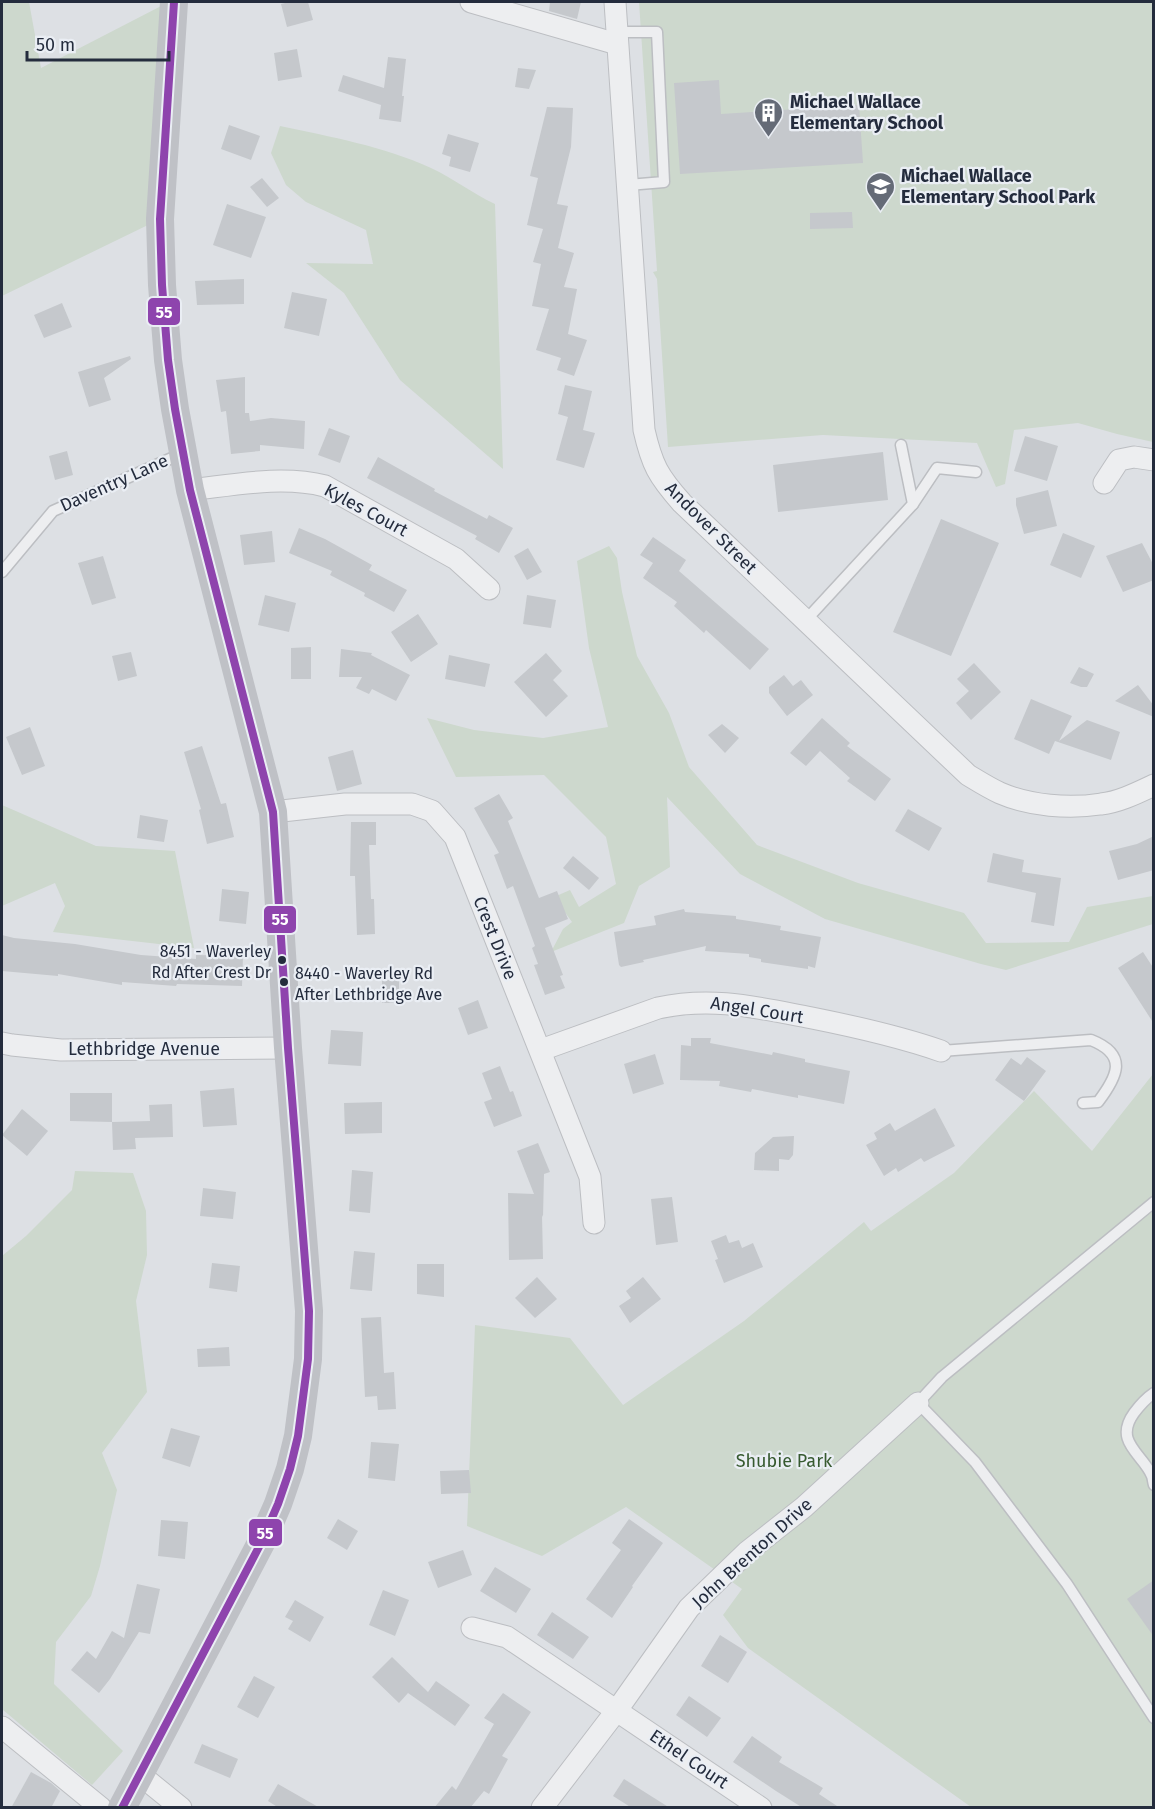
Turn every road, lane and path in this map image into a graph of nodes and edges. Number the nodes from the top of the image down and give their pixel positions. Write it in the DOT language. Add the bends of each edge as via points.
graph roads {
  1 [pos="174,2"];
  2 [pos="471,2"];
  3 [pos="615,2"];
  4 [pos="617,38"];
  5 [pos="627,185"];
  6 [pos="901,444"];
  7 [pos="183,453"];
  8 [pos="1154,460"];
  9 [pos="976,472"];
  10 [pos="1104,483"];
  11 [pos="190,490"];
  12 [pos="913,504"];
  13 [pos="2,572"];
  14 [pos="489,589"];
  15 [pos="806,621"];
  16 [pos="1154,785"];
  17 [pos="273,812"];
  18 [pos="5,1048"];
  19 [pos="288,1048"];
  20 [pos="540,1050"];
  21 [pos="941,1051"];
  22 [pos="1083,1103"];
  23 [pos="1154,1202"];
  24 [pos="594,1223"];
  25 [pos="1154,1393"];
  26 [pos="918,1403"];
  27 [pos="1153,1478"];
  28 [pos="472,1628"];
  29 [pos="617,1710"];
  30 [pos="1154,1718"];
  31 [pos="2,1727"];
  32 [pos="138,1773"];
  33 [pos="101,1808"];
  34 [pos="122,1808"];
  35 [pos="181,1808"];
  36 [pos="542,1808"];
  37 [pos="761,1808"];
  1 -- 7 [label="main road" via="160,219 168,360"];
  2 -- 4 [label="street"];
  3 -- 4 [label="street, Andover Street"];
  4 -- 5 [label="street, Andover Street"];
  4 -- 5 [label="lane" via="657,32 664,182"];
  5 -- 15 [label="street, Andover Street" via="644,430 650,457 663,482 682,503"];
  6 -- 12 [label="lane"];
  7 -- 11 [label="main road"];
  7 -- 13 [label="lane, Daventry Lane" via="53,511"];
  8 -- 10 [label="street" via="1119,460"];
  9 -- 12 [label="lane" via="937,468"];
  11 -- 14 [label="street, Kyles Court" via="267,482 305,481 325,486 456,559"];
  11 -- 17 [label="main road"];
  12 -- 15 [label="lane"];
  15 -- 16 [label="street, Andover Street" via="968,775 1001,793 1029,802 1102,804"];
  17 -- 19 [label="main road"];
  17 -- 20 [label="street, Crest Drive" via="345,804 412,804 432,811 455,837"];
  18 -- 19 [label="street, Lethbridge Avenue"];
  19 -- 32 [label="main road" via="309,1311 308,1359 298,1436 284,1486 261,1543"];
  20 -- 21 [label="street, Angel Court" via="658,1008 706,1001 886,1033"];
  20 -- 24 [label="street, Crest Drive" via="590,1177"];
  21 -- 22 [label="lane" via="1091,1040 1113,1056 1117,1069 1098,1102"];
  23 -- 26 [label="lane" via="942,1377"];
  25 -- 27 [label="lane" via="1144,1399 1129,1420 1127,1433 1131,1447"];
  26 -- 29 [label="street, John Brenton Drive" via="804,1507 747,1552 689,1608"];
  26 -- 30 [label="lane" via="975,1462 1067,1584"];
  28 -- 29 [label="street, Ethel Court" via="507,1637"];
  29 -- 36 [label="street, John Brenton Drive"];
  29 -- 37 [label="street, Ethel Court"];
  31 -- 33 [label="street"];
  32 -- 34 [label="main road"];
  32 -- 35 [label="street"];
}
